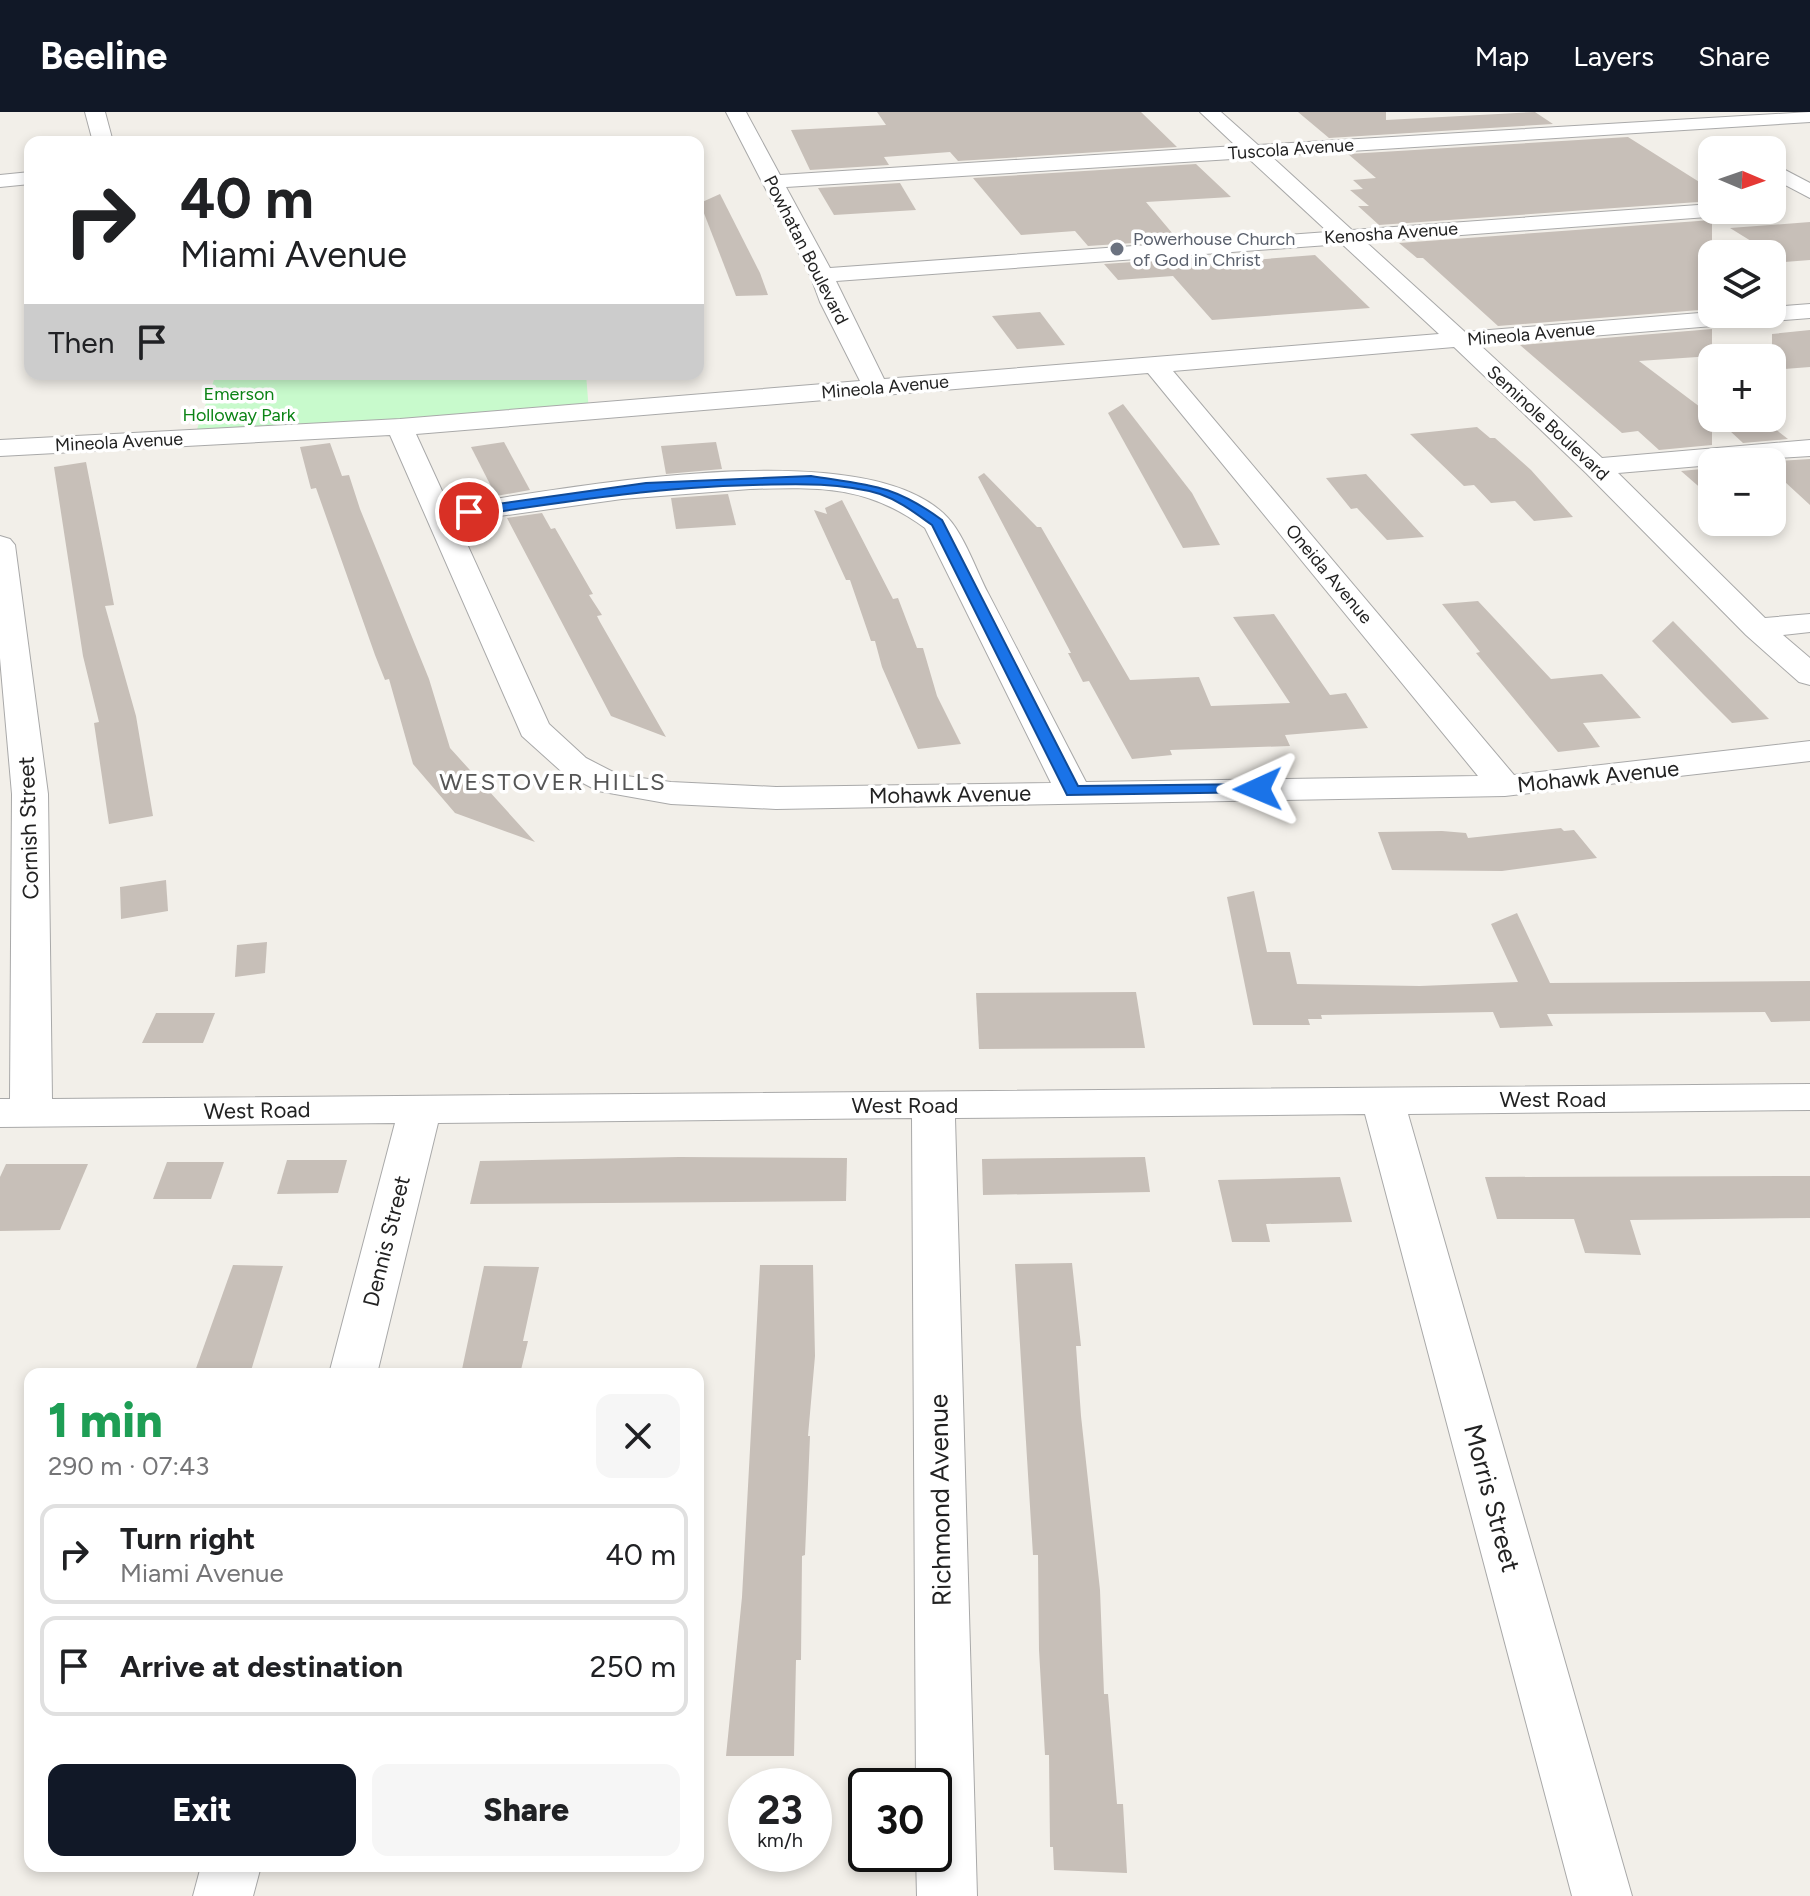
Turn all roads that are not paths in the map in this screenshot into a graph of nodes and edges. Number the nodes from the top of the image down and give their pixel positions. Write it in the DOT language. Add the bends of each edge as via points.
graph roads {
  1 [pos="95,112"];
  2 [pos="736,112"];
  3 [pos="1210,112"];
  4 [pos="1810,116"];
  5 [pos="1689,117"];
  6 [pos="101,136"];
  7 [pos="1719,136"];
  8 [pos="1251,152"];
  9 [pos="1786,177"];
  10 [pos="24,179"];
  11 [pos="0,181"];
  12 [pos="772,182"];
  13 [pos="1810,192"];
  14 [pos="1810,204"];
  15 [pos="1786,206"];
  16 [pos="1698,212"];
  17 [pos="1347,236"];
  18 [pos="822,275"];
  19 [pos="1810,311"];
  20 [pos="1786,313"];
  21 [pos="1698,320"];
  22 [pos="1460,340"];
  23 [pos="1153,363"];
  24 [pos="876,388"];
  25 [pos="400,427"];
  26 [pos="0,448"];
  27 [pos="1810,448"];
  28 [pos="1596,467"];
  29 [pos="440,516"];
  30 [pos="0,545"];
  31 [pos="1810,623"];
  32 [pos="1757,628"];
  33 [pos="1810,675"];
  34 [pos="1810,751"];
  35 [pos="1505,786"];
  36 [pos="1073,791"];
  37 [pos="1810,1097"];
  38 [pos="1383,1101"];
  39 [pos="933,1104"];
  40 [pos="420,1108"];
  41 [pos="16,1113"];
  42 [pos="355,1368"];
  43 [pos="229,1872"];
  44 [pos="223,1896"];
  45 [pos="947,1896"];
  46 [pos="1602,1896"];
  1 -- 6 [label="street"];
  2 -- 12 [label="street, Powhatan Boulevard"];
  3 -- 8 [label="street, Seminole Boulevard"];
  4 -- 5 [label="street, Tuscola Avenue"];
  5 -- 7 [label="street"];
  5 -- 8 [label="street, Tuscola Avenue"];
  8 -- 12 [label="street, Tuscola Avenue"];
  8 -- 17 [label="street, Seminole Boulevard"];
  9 -- 13 [label="street"];
  10 -- 11 [label="street"];
  12 -- 18 [label="street, Powhatan Boulevard"];
  14 -- 15 [label="street"];
  16 -- 17 [label="street, Kenosha Avenue"];
  17 -- 18 [label="street, Kenosha Avenue"];
  17 -- 22 [label="street, Seminole Boulevard"];
  18 -- 24 [label="street, Powhatan Boulevard"];
  19 -- 20 [label="street, Mineola Avenue"];
  21 -- 22 [label="street, Mineola Avenue"];
  22 -- 23 [label="street, Mineola Avenue"];
  22 -- 28 [label="street, Seminole Boulevard"];
  23 -- 24 [label="street, Mineola Avenue"];
  23 -- 35 [label="street, Oneida Avenue"];
  24 -- 25 [label="street, Mineola Avenue"];
  25 -- 26 [label="street, Mineola Avenue"];
  25 -- 29 [label="street, Mohawk Avenue"];
  27 -- 28 [label="street"];
  28 -- 32 [label="street, Seminole Boulevard"];
  29 -- 36 [label="street, Mohawk Avenue" via="534,729 574,765 610,784 776,798"];
  29 -- 36 [label="street" via="646,487 772,479 847,483 908,501 937,523"];
  30 -- 41 [label="street, Cornish Street" via="30,794"];
  31 -- 32 [label="street"];
  32 -- 33 [label="street, Seminole Boulevard"];
  34 -- 35 [label="street, Mohawk Avenue"];
  35 -- 36 [label="street, Mohawk Avenue"];
  37 -- 38 [label="street, West Road"];
  38 -- 39 [label="street, West Road"];
  38 -- 46 [label="street, Morris Street"];
  39 -- 40 [label="street, West Road"];
  39 -- 45 [label="street, Richmond Avenue"];
  40 -- 41 [label="street, West Road"];
  40 -- 42 [label="street, Dennis Street"];
  43 -- 44 [label="street"];
}
